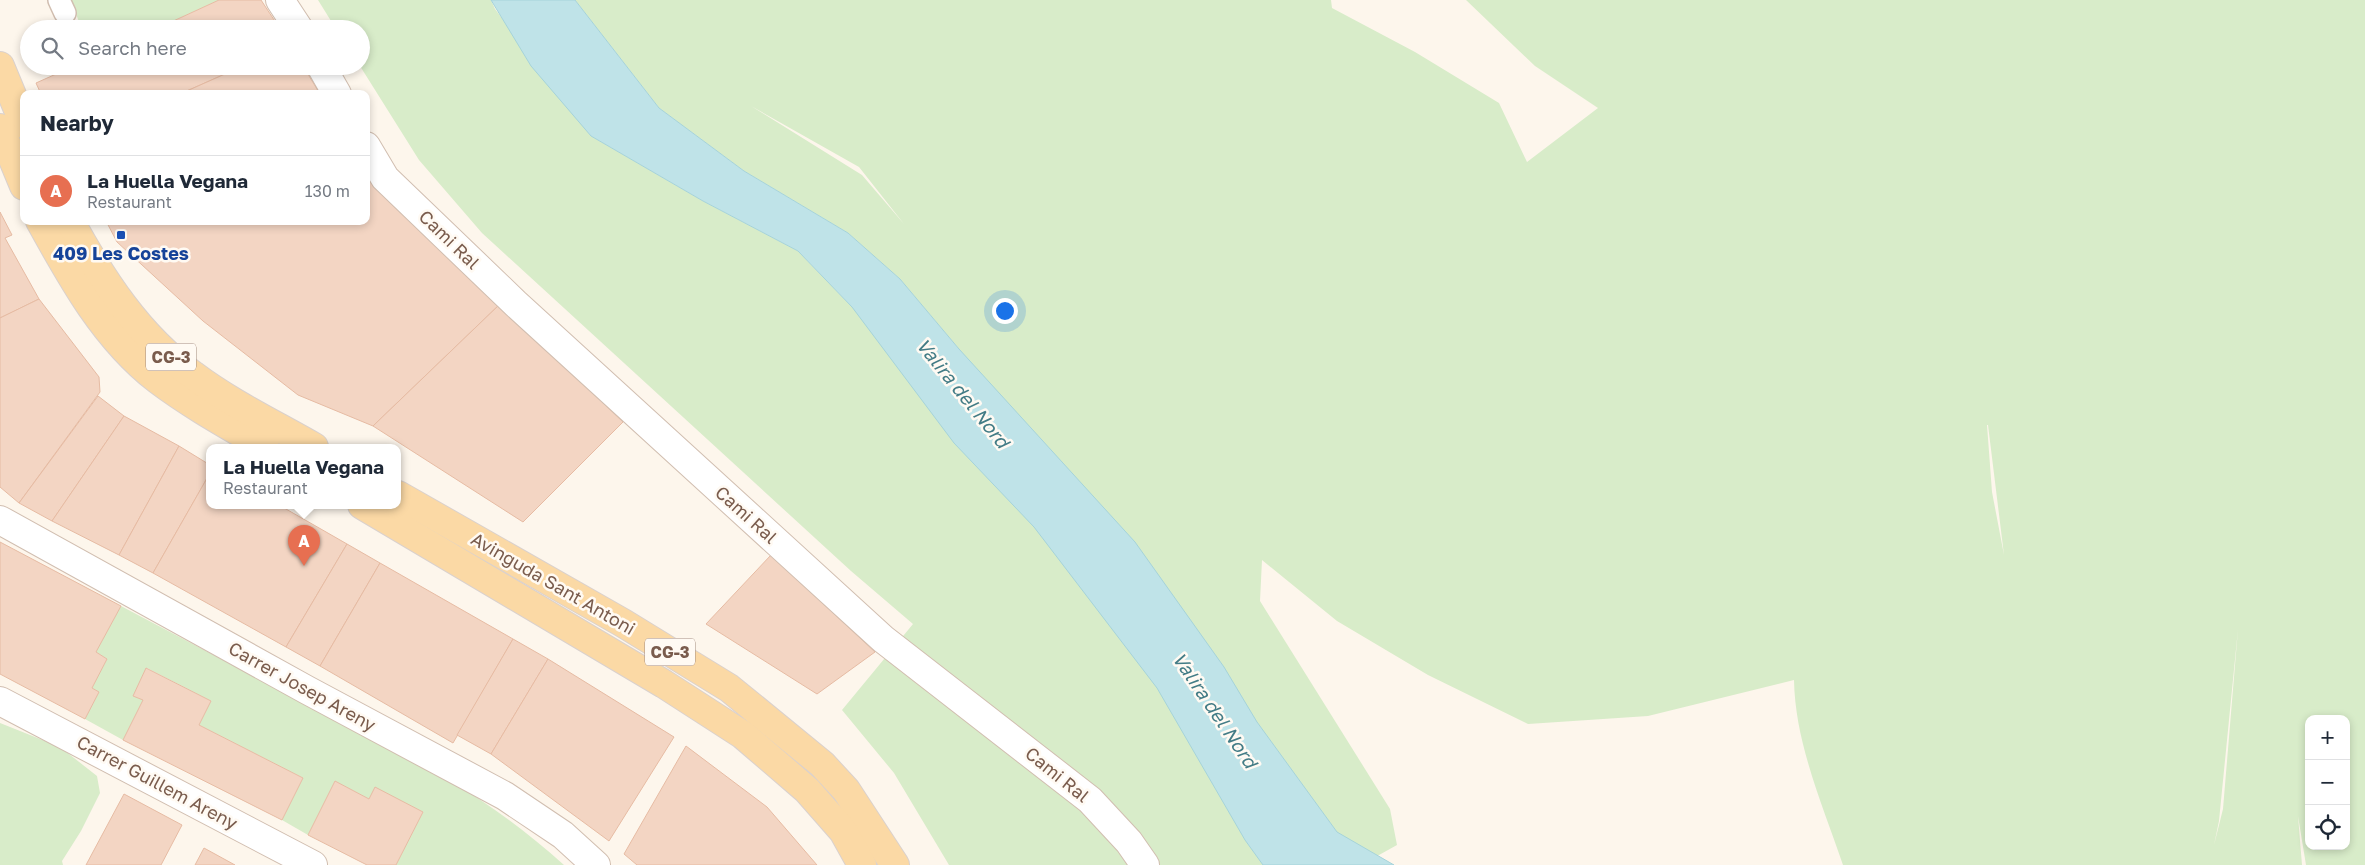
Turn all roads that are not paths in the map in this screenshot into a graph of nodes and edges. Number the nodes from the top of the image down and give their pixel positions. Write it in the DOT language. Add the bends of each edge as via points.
graph roads {
  1 [pos="280,0"];
  2 [pos="293,20"];
  3 [pos="0,66"];
  4 [pos="326,75"];
  5 [pos="335,90"];
  6 [pos="20,114"];
  7 [pos="0,128"];
  8 [pos="370,153"];
  9 [pos="20,176"];
  10 [pos="42,225"];
  11 [pos="72,225"];
  12 [pos="260,444"];
  13 [pos="309,444"];
  14 [pos="401,497"];
  15 [pos="369,509"];
  16 [pos="0,520"];
  17 [pos="0,701"];
  18 [pos="313,865"];
  19 [pos="596,865"];
  20 [pos="862,865"];
  21 [pos="895,865"];
  22 [pos="1145,865"];
  1 -- 2 [label="street"];
  3 -- 6 [label="main road"];
  4 -- 5 [label="street"];
  7 -- 9 [label="main road"];
  8 -- 22 [label="street, Cami Ral" via="385,178 639,418 883,639 1090,800 1129,842"];
  10 -- 12 [label="main road, CG-3" via="82,296 134,358 178,394"];
  11 -- 13 [label="main road, CG-3" via="110,287 147,334 173,360 193,376"];
  14 -- 21 [label="main road, Avinguda Sant Antoni / CG-3" via="729,688 828,771 855,803"];
  15 -- 20 [label="main road, Avinguda Sant Antoni / CG-3" via="664,684 743,735 807,790 843,832"];
  16 -- 19 [label="street, Carrer Josep Areny" via="505,796 563,835"];
  17 -- 18 [label="street, Carrer Guillem Areny"];
}
